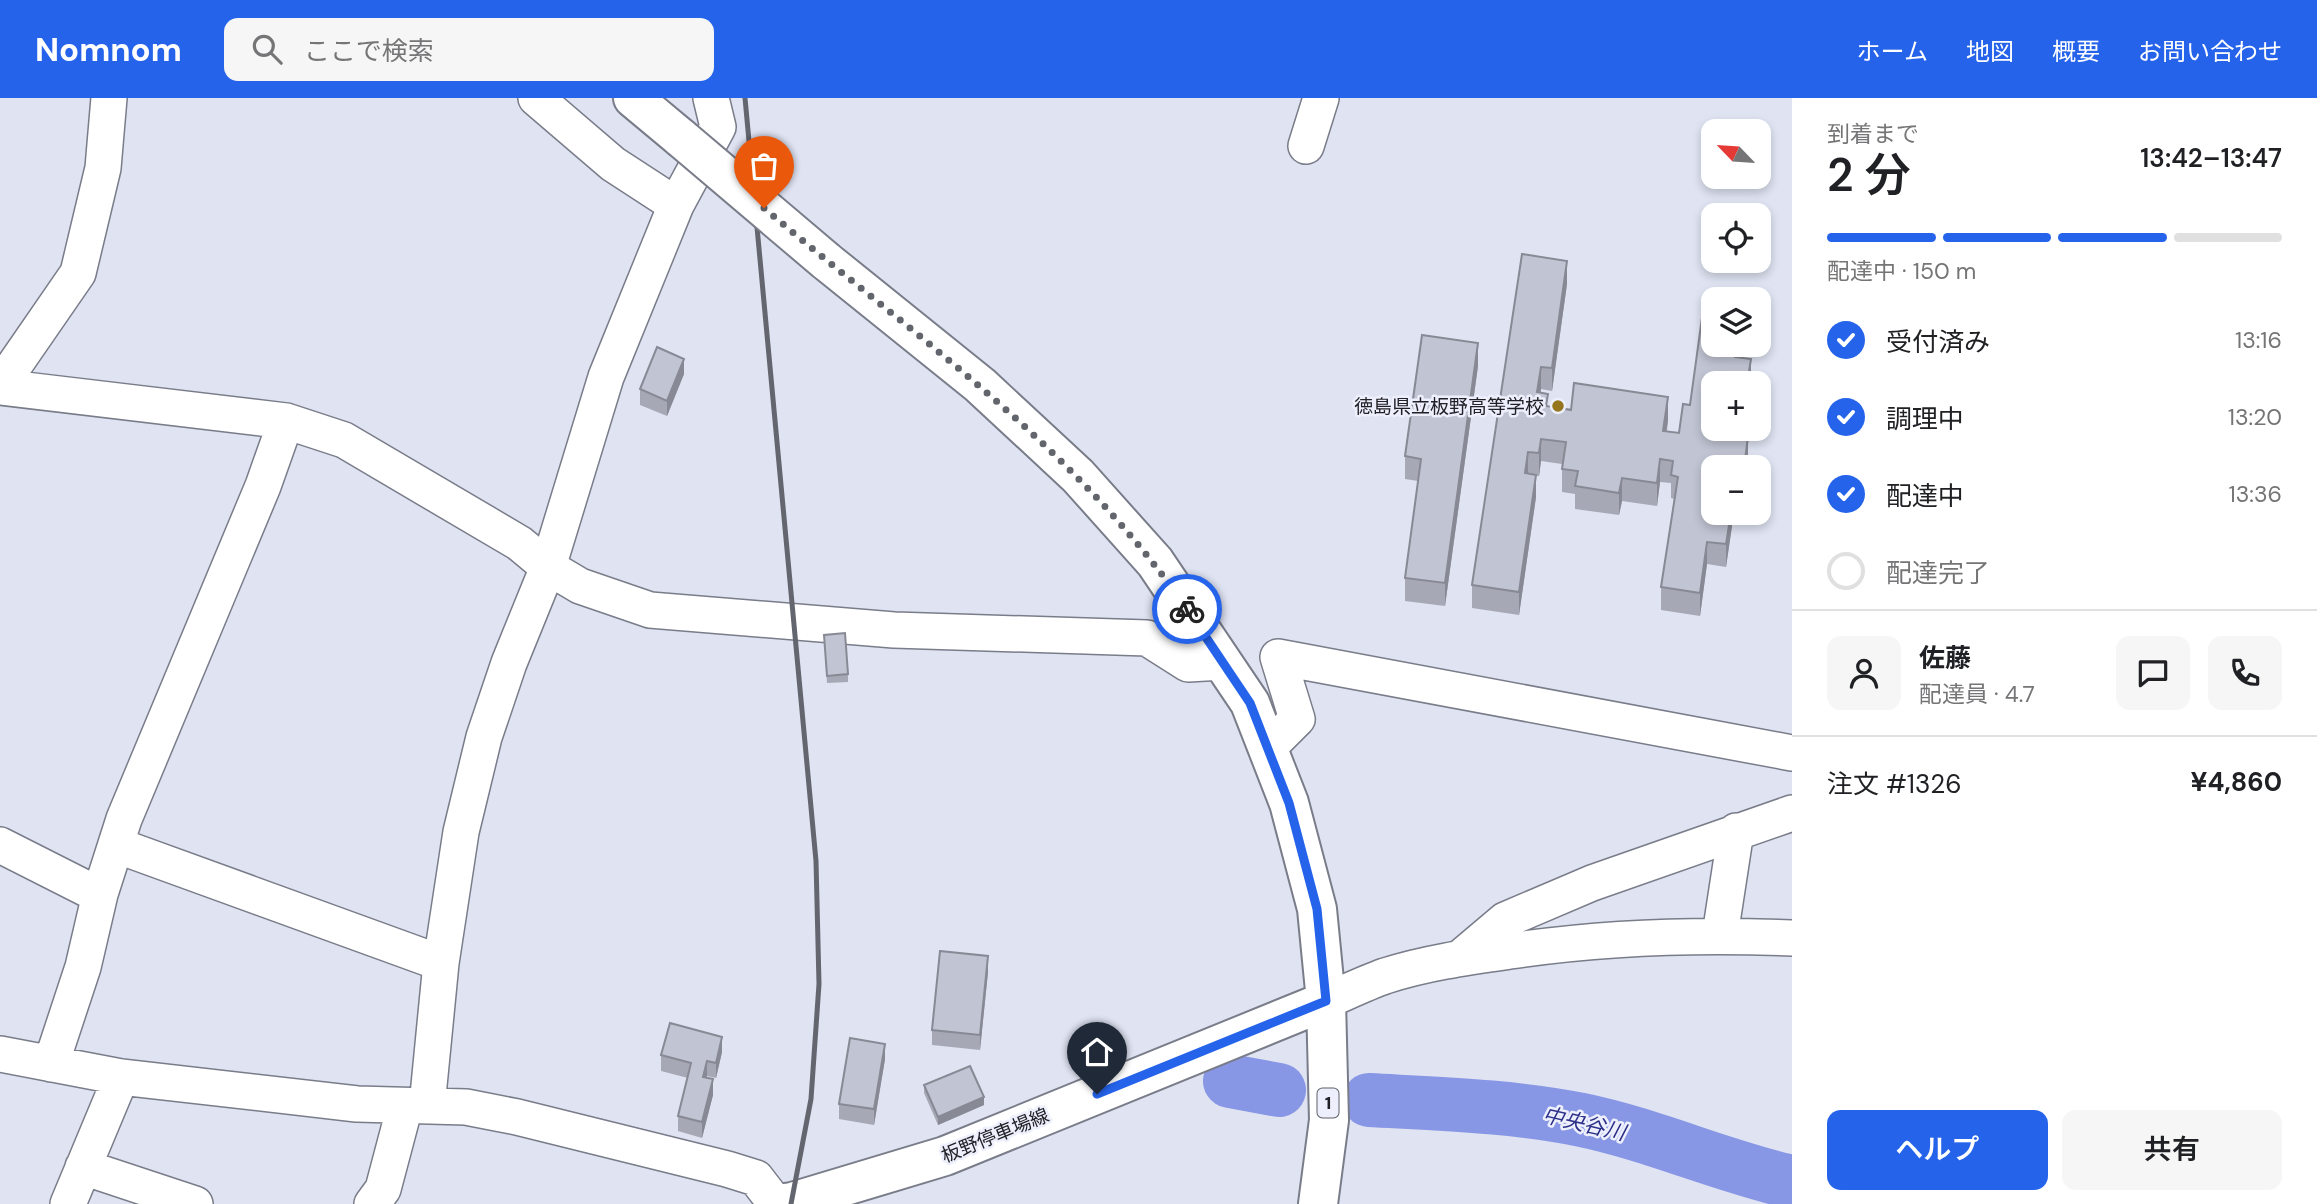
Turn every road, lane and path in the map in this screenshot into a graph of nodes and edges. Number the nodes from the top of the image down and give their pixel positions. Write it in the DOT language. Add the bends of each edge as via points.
graph roads {
  1 [pos="109,98"];
  2 [pos="536,98"];
  3 [pos="633,98"];
  4 [pos="711,98"];
  5 [pos="1321,98"];
  6 [pos="1306,146"];
  7 [pos="676,205"];
  8 [pos="0,387"];
  9 [pos="286,421"];
  10 [pos="548,567"];
  11 [pos="1223,662"];
  12 [pos="1266,744"];
  13 [pos="1792,753"];
  14 [pos="1792,813"];
  15 [pos="1736,831"];
  16 [pos="0,845"];
  17 [pos="116,845"];
  18 [pos="100,894"];
  19 [pos="1720,935"];
  20 [pos="1792,938"];
  21 [pos="1460,958"];
  22 [pos="441,963"];
  23 [pos="1326,1001"];
  24 [pos="0,1054"];
  25 [pos="51,1064"];
  26 [pos="121,1077"];
  27 [pos="416,1106"];
  28 [pos="83,1167"];
  29 [pos="821,1198"];
  30 [pos="68,1204"];
  31 [pos="195,1204"];
  32 [pos="372,1204"];
  33 [pos="776,1204"];
  34 [pos="1318,1204"];
  1 -- 8 [label="street" via="103,168 78,273"];
  2 -- 7 [label="street" via="613,164"];
  3 -- 11 [label="main road, 1, bridge" via="980,385 1078,476 1155,562"];
  4 -- 7 [label="street" via="718,127"];
  5 -- 6 [label="street"];
  7 -- 10 [label="street" via="606,377"];
  8 -- 9 [label="street"];
  9 -- 10 [label="street" via="344,440 519,543"];
  9 -- 17 [label="street"];
  10 -- 11 [label="street" via="580,586 650,610 894,630 1147,638 1188,664"];
  10 -- 22 [label="street" via="484,737 461,832"];
  11 -- 12 [label="main road, 1" via="1250,703"];
  12 -- 13 [label="street" via="1297,719 1278,657"];
  12 -- 23 [label="main road, 1" via="1289,803 1317,909"];
  14 -- 15 [label="street"];
  15 -- 19 [label="street"];
  15 -- 21 [label="street" via="1505,920"];
  16 -- 18 [label="street"];
  17 -- 18 [label="street"];
  17 -- 22 [label="street"];
  18 -- 25 [label="street" via="83,967"];
  19 -- 20 [label="street"];
  19 -- 21 [label="street" via="1620,938"];
  21 -- 23 [label="street" via="1384,976"];
  22 -- 27 [label="street"];
  23 -- 29 [label="main road, 板野停車場線" via="945,1156"];
  23 -- 34 [label="main road, 1" via="1329,1120"];
  24 -- 25 [label="street"];
  25 -- 26 [label="street"];
  26 -- 27 [label="street" via="357,1104"];
  26 -- 28 [label="street"];
  27 -- 32 [label="street" via="383,1189"];
  27 -- 33 [label="street" via="466,1107 517,1117 727,1169 756,1178"];
  28 -- 30 [label="street"];
  28 -- 31 [label="street"];
  29 -- 33 [label="main road, 板野停車場線"];
}
